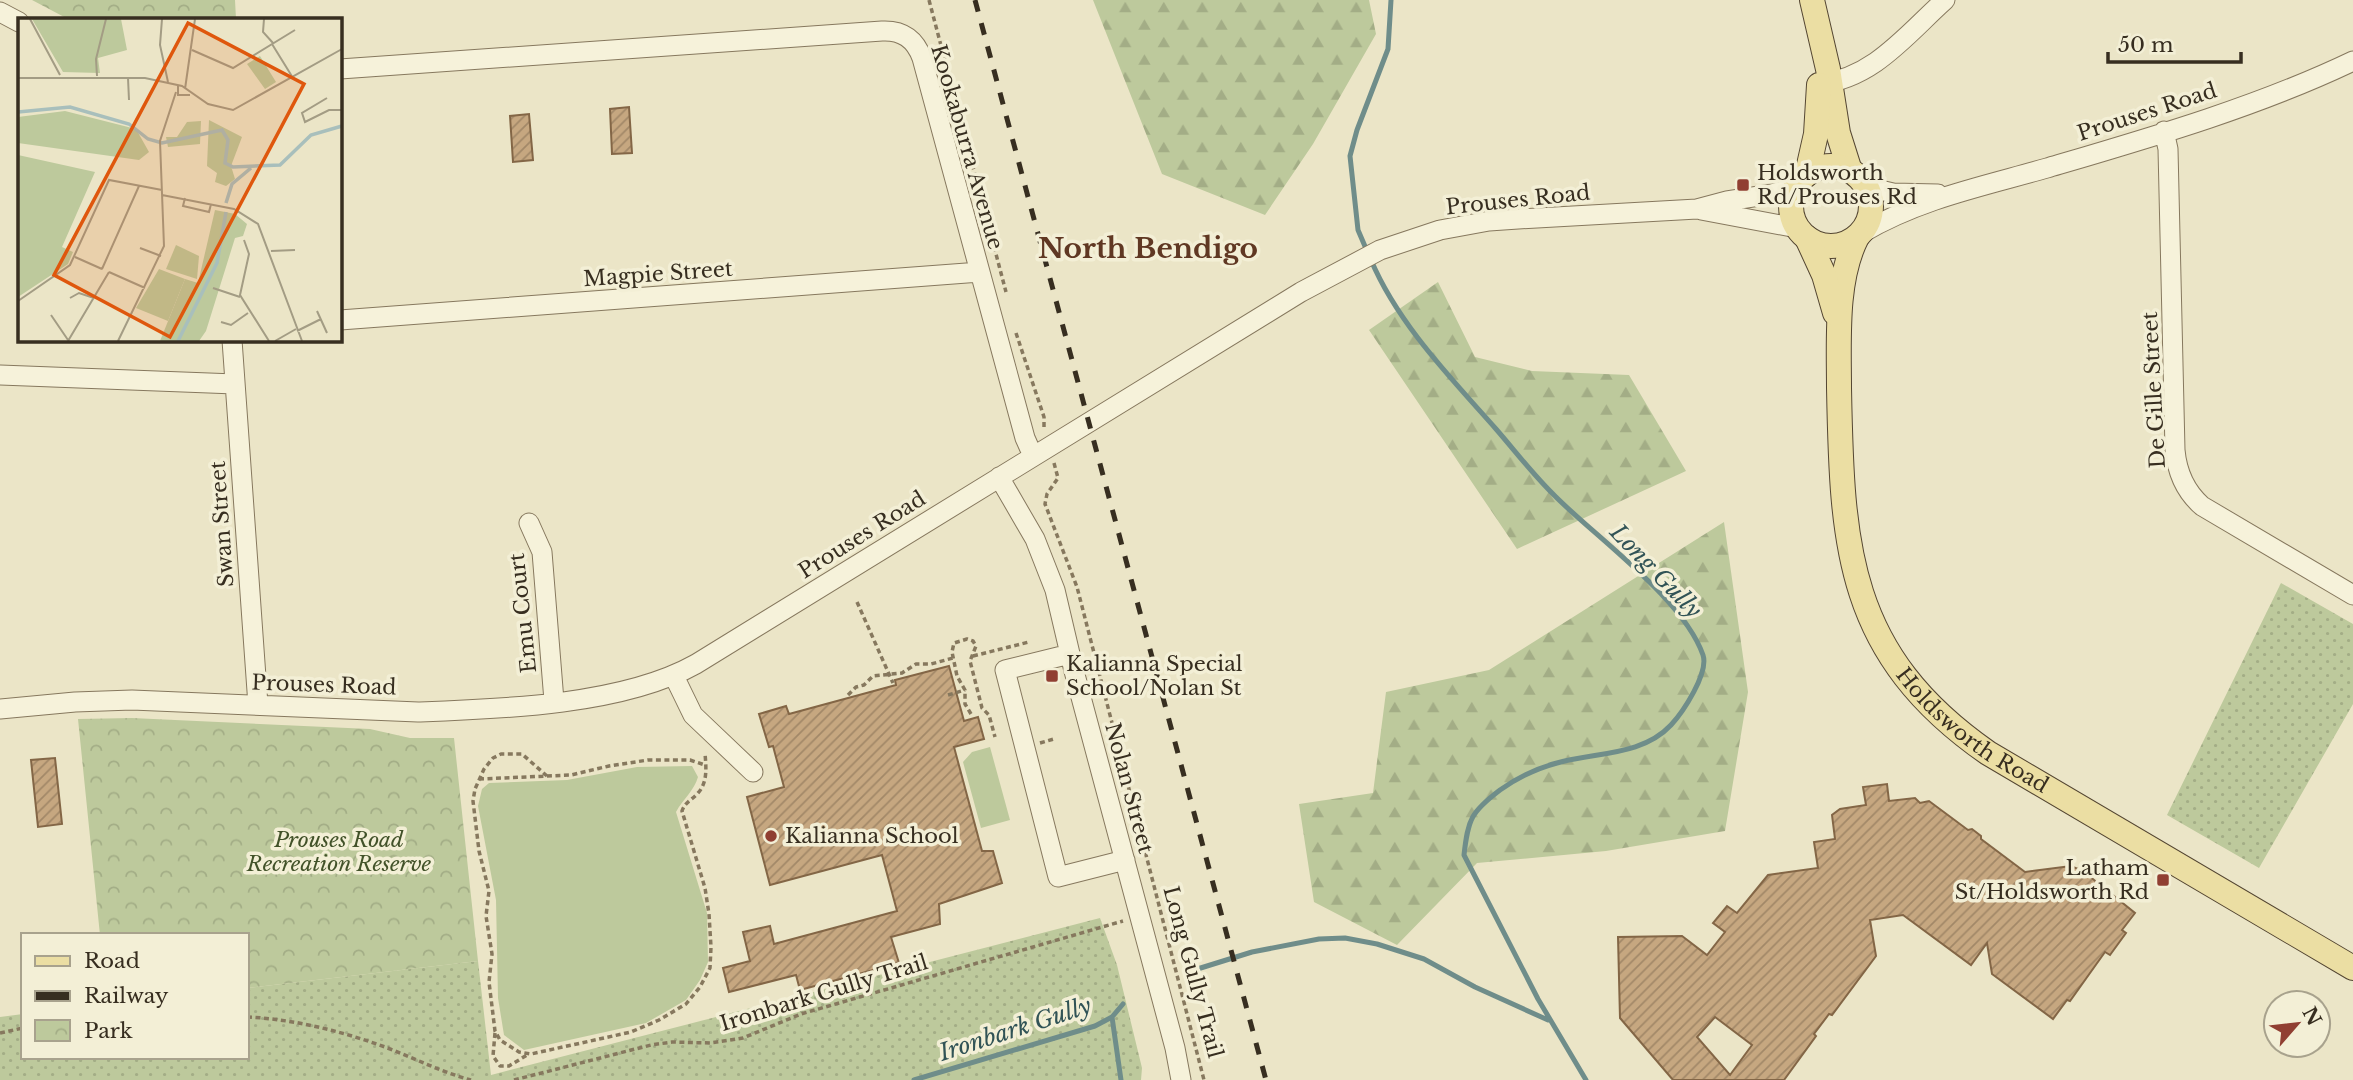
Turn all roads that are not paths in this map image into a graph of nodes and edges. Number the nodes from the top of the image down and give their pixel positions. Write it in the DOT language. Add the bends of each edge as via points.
graph roads {
  1 [pos="1945,0"];
  2 [pos="1813,6"];
  3 [pos="0,12"];
  4 [pos="18,21"];
  5 [pos="2353,61"];
  6 [pos="341,69"];
  7 [pos="1825,83"];
  8 [pos="2164,131"];
  9 [pos="1803,178"];
  10 [pos="1858,179"];
  11 [pos="1949,194"];
  12 [pos="1697,209"];
  13 [pos="1802,233"];
  14 [pos="1860,235"];
  15 [pos="980,272"];
  16 [pos="341,320"];
  17 [pos="1839,327"];
  18 [pos="232,341"];
  19 [pos="0,376"];
  20 [pos="235,384"];
  21 [pos="1033,456"];
  22 [pos="999,477"];
  23 [pos="529,523"];
  24 [pos="2353,594"];
  25 [pos="1070,654"];
  26 [pos="674,676"];
  27 [pos="554,701"];
  28 [pos="258,705"];
  29 [pos="0,709"];
  30 [pos="753,772"];
  31 [pos="1125,860"];
  32 [pos="2353,968"];
  33 [pos="1181,1080"];
  1 -- 7 [label="street" via="1866,70"];
  2 -- 7 [label="main road"];
  3 -- 4 [label="street"];
  5 -- 8 [label="street, Prouses Road" via="2275,94"];
  6 -- 15 [label="street, Kookaburra Avenue" via="895,31 912,41 922,58"];
  7 -- 9 [label="main road"];
  7 -- 10 [label="main road" via="1838,133"];
  8 -- 11 [label="street, Prouses Road"];
  8 -- 24 [label="street, De Gille Street" via="2175,450 2183,481 2202,506"];
  9 -- 10 [label="main road" via="1828,166"];
  9 -- 12 [label="street, Prouses Road" via="1786,190"];
  9 -- 13 [label="main road" via="1791,205"];
  10 -- 11 [label="street, Prouses Road" via="1893,193"];
  10 -- 14 [label="main road" via="1871,199 1868,222"];
  11 -- 14 [label="street, Prouses Road"];
  12 -- 13 [label="street, Prouses Road"];
  12 -- 21 [label="street, Prouses Road" via="1489,221 1430,233 1380,250 1301,292"];
  13 -- 14 [label="main road" via="1819,245 1833,247"];
  13 -- 17 [label="main road, Holdsworth Road" via="1824,275"];
  14 -- 17 [label="main road, Holdsworth Road" via="1845,267"];
  15 -- 16 [label="street, Magpie Street"];
  15 -- 21 [label="street, Kookaburra Avenue"];
  17 -- 32 [label="main road, Holdsworth Road" via="1840,459 1850,553 1869,615 1909,681 1944,719 1988,753"];
  18 -- 20 [label="street, Swan Street"];
  19 -- 20 [label="street"];
  20 -- 28 [label="street, Swan Street"];
  21 -- 22 [label="street, Prouses Road"];
  22 -- 25 [label="street, Nolan Street" via="1046,563"];
  22 -- 26 [label="street, Prouses Road"];
  23 -- 27 [label="street, Emu Court" via="542,552"];
  25 -- 31 [label="street, Nolan Street"];
  25 -- 31 [label="street" via="1005,670 1058,877"];
  26 -- 27 [label="street, Prouses Road" via="615,693"];
  26 -- 30 [label="street" via="693,716"];
  27 -- 28 [label="street, Prouses Road" via="418,712"];
  28 -- 29 [label="street, Prouses Road" via="102,700"];
  31 -- 33 [label="street, Nolan Street"];
}
